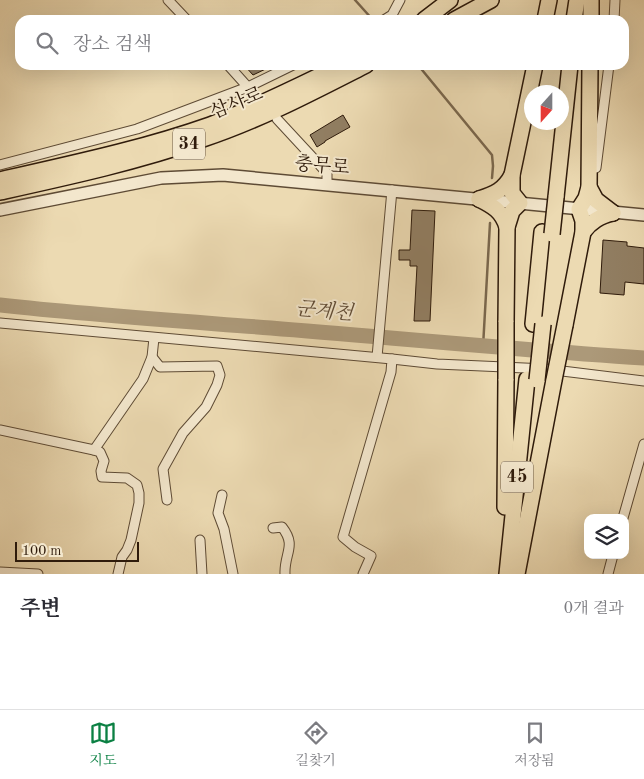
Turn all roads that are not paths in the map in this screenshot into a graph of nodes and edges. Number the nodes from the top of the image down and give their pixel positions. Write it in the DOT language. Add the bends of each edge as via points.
graph roads {
  1 [pos="168,0"];
  2 [pos="400,0"];
  3 [pos="450,0"];
  4 [pos="491,0"];
  5 [pos="549,0"];
  6 [pos="567,0"];
  7 [pos="576,0"];
  8 [pos="591,0"];
  9 [pos="615,0"];
  10 [pos="182,15"];
  11 [pos="392,15"];
  12 [pos="430,15"];
  13 [pos="463,15"];
  14 [pos="546,15"];
  15 [pos="565,15"];
  16 [pos="574,15"];
  17 [pos="591,15"];
  18 [pos="614,15"];
  19 [pos="233,70"];
  20 [pos="283,70"];
  21 [pos="332,70"];
  22 [pos="356,70"];
  23 [pos="534,70"];
  24 [pos="559,70"];
  25 [pos="569,70"];
  26 [pos="590,70"];
  27 [pos="608,70"];
  28 [pos="558,85"];
  29 [pos="248,87"];
  30 [pos="255,95"];
  31 [pos="277,119"];
  32 [pos="554,130"];
  33 [pos="0,165"];
  34 [pos="512,176"];
  35 [pos="0,180"];
  36 [pos="327,185"];
  37 [pos="392,190"];
  38 [pos="591,190"];
  39 [pos="0,192"];
  40 [pos="551,196"];
  41 [pos="479,199"];
  42 [pos="520,203"];
  43 [pos="0,210"];
  44 [pos="580,210"];
  45 [pos="613,212"];
  46 [pos="644,215"];
  47 [pos="507,227"];
  48 [pos="583,232"];
  49 [pos="0,323"];
  50 [pos="154,338"];
  51 [pos="377,353"];
  52 [pos="152,357"];
  53 [pos="392,359"];
  54 [pos="532,380"];
  55 [pos="644,380"];
  56 [pos="0,430"];
  57 [pos="644,444"];
  58 [pos="94,450"];
  59 [pos="222,494"];
  60 [pos="167,500"];
  61 [pos="625,514"];
  62 [pos="273,528"];
  63 [pos="200,540"];
  64 [pos="612,559"];
  65 [pos="0,572"];
  66 [pos="38,574"];
  67 [pos="118,574"];
  68 [pos="202,574"];
  69 [pos="232,574"];
  70 [pos="285,574"];
  71 [pos="363,574"];
  72 [pos="506,574"];
  73 [pos="517,574"];
  74 [pos="608,574"];
  1 -- 10 [label="street"];
  2 -- 11 [label="street"];
  3 -- 12 [label="highway"];
  4 -- 13 [label="highway"];
  5 -- 14 [label="highway"];
  6 -- 15 [label="highway"];
  7 -- 16 [label="highway"];
  8 -- 17 [label="highway"];
  9 -- 18 [label="street"];
  19 -- 29 [label="street"];
  20 -- 29 [label="street"];
  21 -- 35 [label="highway, 삼사로 / 34" via="269,101 209,125 134,148"];
  22 -- 39 [label="highway, 삼사로 / 34" via="275,111 204,139 78,175"];
  23 -- 34 [label="highway"];
  24 -- 28 [label="highway"];
  25 -- 40 [label="highway, 45"];
  26 -- 38 [label="highway"];
  27 -- 38 [label="street" via="595,184"];
  29 -- 30 [label="street"];
  29 -- 33 [label="street" via="137,129"];
  31 -- 36 [label="street" via="327,172"];
  32 -- 40 [label="highway, 45"];
  34 -- 41 [label="highway" via="500,191"];
  34 -- 42 [label="highway" via="512,193"];
  36 -- 37 [label="street, 충무로"];
  36 -- 43 [label="street, 충무로" via="223,175 161,178"];
  37 -- 41 [label="street, 충무로"];
  37 -- 51 [label="street"];
  38 -- 44 [label="highway"];
  38 -- 45 [label="highway" via="596,200"];
  40 -- 54 [label="highway, 45"];
  41 -- 42 [label="street, 충무로"];
  41 -- 47 [label="highway" via="501,213"];
  42 -- 44 [label="street, 충무로"];
  42 -- 47 [label="highway" via="512,211"];
  44 -- 45 [label="street, 충무로"];
  44 -- 48 [label="highway"];
  45 -- 46 [label="street, 충무로"];
  45 -- 48 [label="highway" via="589,224"];
  47 -- 72 [label="highway, bridge"];
  48 -- 73 [label="highway, bridge"];
  49 -- 50 [label="street"];
  50 -- 51 [label="street"];
  50 -- 52 [label="street"];
  51 -- 53 [label="street"];
  52 -- 58 [label="street" via="143,379"];
  52 -- 60 [label="street" via="160,367 217,366 220,375 206,407 183,433 163,469"];
  53 -- 55 [label="street" via="546,369"];
  53 -- 71 [label="street" via="343,538 370,556"];
  54 -- 72 [label="highway, 45"];
  54 -- 73 [label="highway, 45"];
  56 -- 58 [label="street"];
  57 -- 61 [label="street"];
  58 -- 67 [label="street" via="100,452 104,461 100,471 102,477 127,478 137,485 139,493 134,530"];
  59 -- 69 [label="street" via="218,514"];
  62 -- 70 [label="street" via="282,527 289,535"];
  63 -- 68 [label="street"];
  64 -- 74 [label="street"];
  65 -- 66 [label="street"];
}
